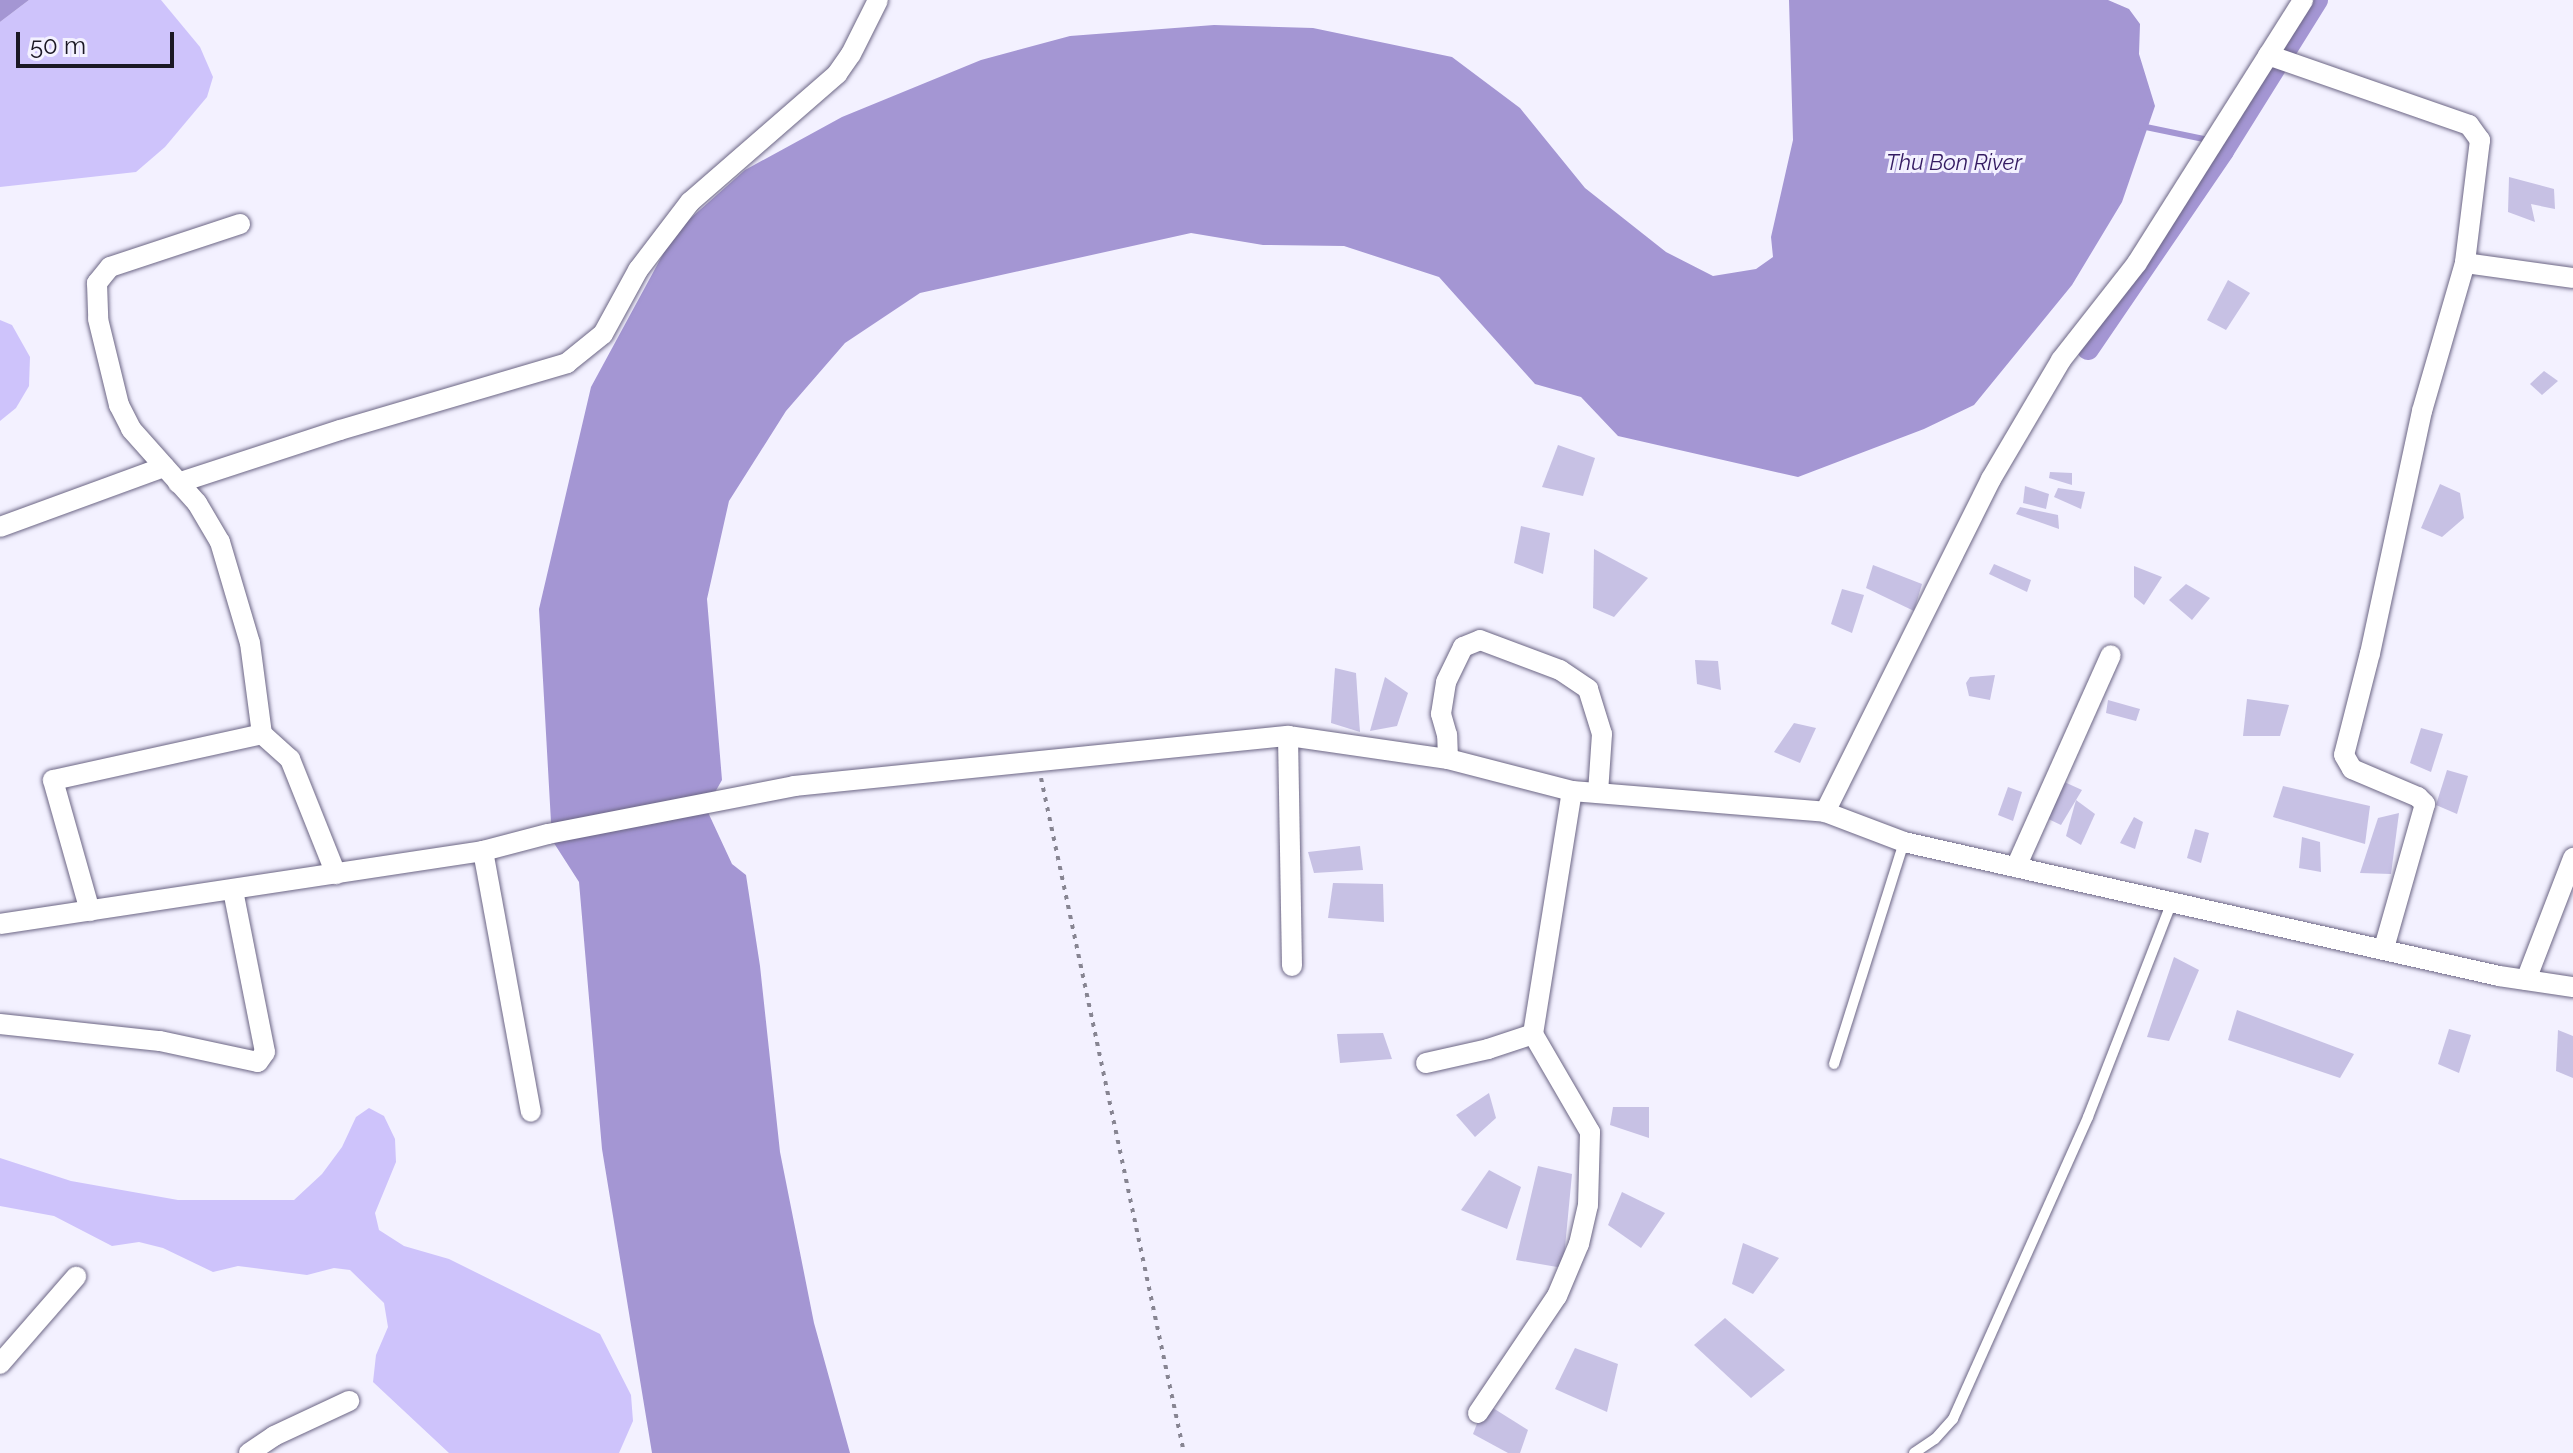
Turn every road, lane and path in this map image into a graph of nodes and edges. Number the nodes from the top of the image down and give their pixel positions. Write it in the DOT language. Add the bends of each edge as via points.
graph roads {
  1 [pos="878,0"];
  2 [pos="2303,0"];
  3 [pos="2275,57"];
  4 [pos="240,224"];
  5 [pos="2465,263"];
  6 [pos="2573,278"];
  7 [pos="164,467"];
  8 [pos="178,483"];
  9 [pos="0,527"];
  10 [pos="2111,655"];
  11 [pos="262,734"];
  12 [pos="1288,736"];
  13 [pos="1448,759"];
  14 [pos="1038,761"];
  15 [pos="1572,791"];
  16 [pos="1598,793"];
  17 [pos="1825,812"];
  18 [pos="1904,842"];
  19 [pos="483,851"];
  20 [pos="2573,858"];
  21 [pos="2016,867"];
  22 [pos="336,874"];
  23 [pos="233,890"];
  24 [pos="2172,902"];
  25 [pos="90,911"];
  26 [pos="0,924"];
  27 [pos="2384,948"];
  28 [pos="1292,966"];
  29 [pos="2526,980"];
  30 [pos="2573,987"];
  31 [pos="0,1024"];
  32 [pos="1533,1034"];
  33 [pos="1426,1063"];
  34 [pos="1834,1064"];
  35 [pos="531,1112"];
  36 [pos="76,1277"];
  37 [pos="4,1352"];
  38 [pos="349,1401"];
  39 [pos="1478,1413"];
  40 [pos="249,1453"];
  41 [pos="1184,1453"];
  42 [pos="1914,1453"];
  1 -- 8 [label="street" via="837,74 690,202 638,270 603,334 567,363"];
  2 -- 3 [label="street"];
  3 -- 5 [label="street" via="2475,130 2480,140"];
  3 -- 17 [label="street" via="2137,263 2061,360 1991,479"];
  4 -- 7 [label="street" via="110,267 97,283 98,319 119,405 131,429"];
  5 -- 6 [label="street"];
  5 -- 27 [label="street" via="2422,411 2344,755 2352,769 2425,804"];
  7 -- 8 [label="street"];
  7 -- 9 [label="street"];
  8 -- 11 [label="street" via="220,542 250,643"];
  10 -- 21 [label="street"];
  11 -- 22 [label="street" via="290,759"];
  11 -- 25 [label="street" via="53,780"];
  12 -- 13 [label="street"];
  12 -- 14 [label="street"];
  12 -- 28 [label="street"];
  13 -- 15 [label="street"];
  13 -- 16 [label="street" via="1441,714 1446,682 1463,647 1480,640 1560,670 1588,689 1602,734"];
  14 -- 19 [label="street" via="794,786"];
  14 -- 41 [label="path"];
  15 -- 16 [label="street"];
  15 -- 32 [label="street"];
  16 -- 17 [label="street"];
  17 -- 18 [label="street"];
  18 -- 21 [label="street"];
  18 -- 34 [label="lane"];
  19 -- 22 [label="street"];
  19 -- 35 [label="street"];
  20 -- 29 [label="street"];
  21 -- 24 [label="street"];
  22 -- 23 [label="street"];
  23 -- 25 [label="street"];
  23 -- 31 [label="street" via="265,1052 258,1062 160,1041"];
  24 -- 27 [label="street"];
  24 -- 42 [label="lane" via="2088,1117 1953,1419"];
  25 -- 26 [label="street"];
  27 -- 29 [label="street"];
  29 -- 30 [label="street"];
  32 -- 33 [label="street"];
  32 -- 39 [label="street" via="1590,1132 1588,1205 1579,1244 1557,1296"];
  36 -- 37 [label="street"];
  38 -- 40 [label="street"];
}
